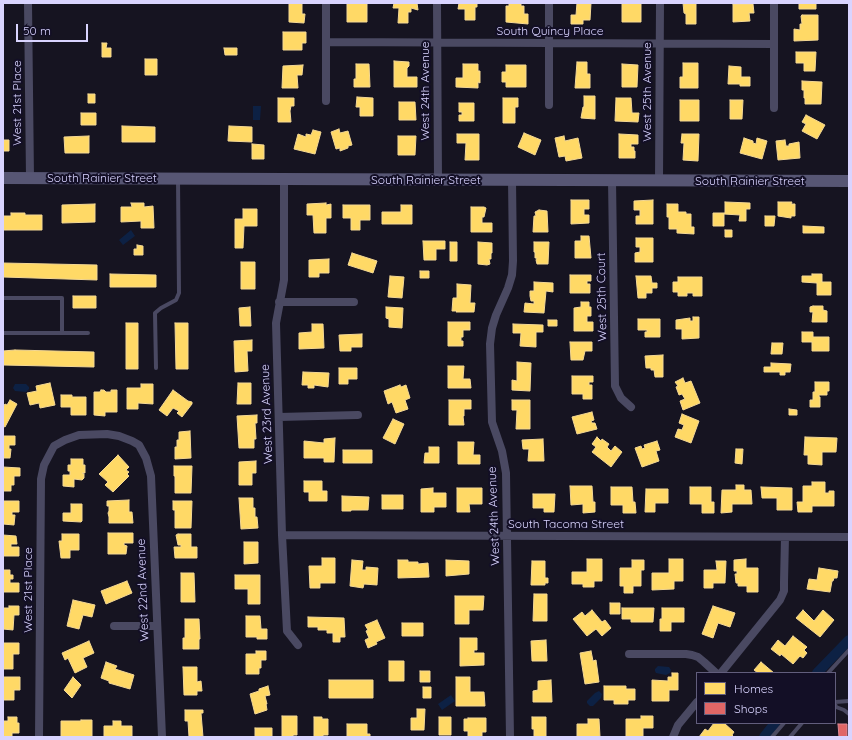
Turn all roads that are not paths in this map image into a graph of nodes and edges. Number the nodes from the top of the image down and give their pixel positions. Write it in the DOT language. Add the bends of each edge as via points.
graph roads {
  1 [pos="28,3"];
  2 [pos="326,3"];
  3 [pos="437,3"];
  4 [pos="549,3"];
  5 [pos="660,3"];
  6 [pos="774,3"];
  7 [pos="326,42"];
  8 [pos="437,43"];
  9 [pos="549,43"];
  10 [pos="660,44"];
  11 [pos="774,44"];
  12 [pos="326,101"];
  13 [pos="548,105"];
  14 [pos="774,108"];
  15 [pos="3,178"];
  16 [pos="30,178"];
  17 [pos="178,179"];
  18 [pos="284,179"];
  19 [pos="438,180"];
  20 [pos="512,180"];
  21 [pos="612,180"];
  22 [pos="659,180"];
  23 [pos="849,181"];
  24 [pos="3,298"];
  25 [pos="279,302"];
  26 [pos="354,302"];
  27 [pos="3,333"];
  28 [pos="62,333"];
  29 [pos="88,333"];
  30 [pos="156,368"];
  31 [pos="631,407"];
  32 [pos="358,415"];
  33 [pos="279,417"];
  34 [pos="54,446"];
  35 [pos="282,535"];
  36 [pos="507,536"];
  37 [pos="784,537"];
  38 [pos="849,537"];
  39 [pos="114,626"];
  40 [pos="157,626"];
  41 [pos="298,645"];
  42 [pos="849,650"];
  43 [pos="629,654"];
  44 [pos="715,672"];
  45 [pos="722,672"];
  46 [pos="829,672"];
  47 [pos="849,701"];
  48 [pos="696,703"];
  49 [pos="836,703"];
  50 [pos="836,706"];
  51 [pos="849,714"];
  52 [pos="783,724"];
  53 [pos="801,724"];
  54 [pos="39,737"];
  55 [pos="162,737"];
  56 [pos="510,737"];
  57 [pos="673,737"];
  58 [pos="772,737"];
  59 [pos="790,737"];
  1 -- 16 [label="street, West 21st Place"];
  2 -- 7 [label="street"];
  3 -- 8 [label="street, West 24th Avenue"];
  4 -- 9 [label="street"];
  5 -- 10 [label="street, West 25th Avenue"];
  6 -- 11 [label="street"];
  7 -- 8 [label="street, South Quincy Place"];
  7 -- 12 [label="street"];
  8 -- 9 [label="street, South Quincy Place"];
  8 -- 19 [label="street, West 24th Avenue"];
  9 -- 10 [label="street, South Quincy Place"];
  9 -- 13 [label="street"];
  10 -- 11 [label="street, South Quincy Place"];
  10 -- 22 [label="street, West 25th Avenue"];
  11 -- 14 [label="street"];
  15 -- 16 [label="street, South Rainier Street"];
  16 -- 17 [label="street, South Rainier Street"];
  17 -- 18 [label="street, South Rainier Street"];
  17 -- 30 [label="lane" via="179,293 176,300 155,313"];
  18 -- 19 [label="street, South Rainier Street"];
  18 -- 25 [label="street, West 23rd Avenue" via="284,280"];
  19 -- 20 [label="street, South Rainier Street"];
  20 -- 21 [label="street, South Rainier Street"];
  20 -- 36 [label="street, West 24th Avenue" via="512,275 496,315 490,344 491,411 506,473"];
  21 -- 22 [label="street, South Rainier Street"];
  21 -- 31 [label="street, West 25th Court" via="615,386 621,398"];
  22 -- 23 [label="street, South Rainier Street"];
  24 -- 28 [label="lane" via="62,298"];
  25 -- 26 [label="street"];
  25 -- 33 [label="street, West 23rd Avenue" via="276,323"];
  27 -- 28 [label="lane"];
  28 -- 29 [label="lane"];
  32 -- 33 [label="street"];
  33 -- 35 [label="street, West 23rd Avenue"];
  34 -- 40 [label="street, West 22nd Avenue" via="79,435 107,434 119,436 139,445 151,476"];
  34 -- 54 [label="street, West 21st Place" via="44,465 41,479"];
  35 -- 36 [label="street, South Tacoma Street"];
  35 -- 41 [label="street, West 23rd Avenue" via="287,631"];
  36 -- 37 [label="street, South Tacoma Street"];
  36 -- 56 [label="street, West 24th Avenue"];
  37 -- 38 [label="street, South Tacoma Street"];
  37 -- 45 [label="street" via="784,591 780,600"];
  39 -- 40 [label="street"];
  40 -- 55 [label="street, West 22nd Avenue"];
  42 -- 46 [label="lane"];
  43 -- 44 [label="street" via="692,655"];
  47 -- 49 [label="lane"];
  48 -- 57 [label="street" via="678,725"];
  50 -- 51 [label="lane"];
  52 -- 58 [label="lane"];
  53 -- 59 [label="lane"];
}
